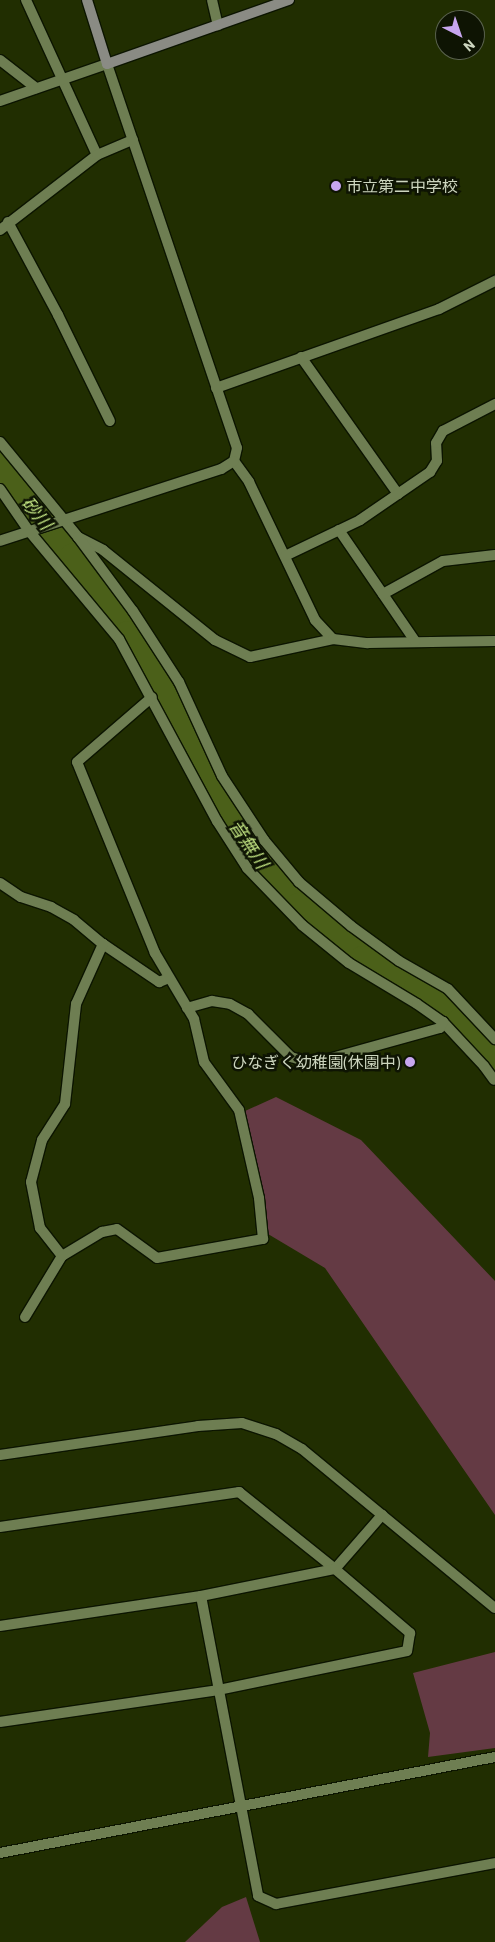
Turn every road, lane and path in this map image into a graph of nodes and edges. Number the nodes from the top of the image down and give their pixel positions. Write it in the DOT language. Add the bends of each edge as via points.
graph roads {
  1 [pos="26,0"];
  2 [pos="87,0"];
  3 [pos="212,0"];
  4 [pos="289,0"];
  5 [pos="218,25"];
  6 [pos="0,60"];
  7 [pos="107,64"];
  8 [pos="63,79"];
  9 [pos="36,88"];
  10 [pos="0,101"];
  11 [pos="132,140"];
  12 [pos="98,155"];
  13 [pos="8,222"];
  14 [pos="0,230"];
  15 [pos="495,281"];
  16 [pos="302,357"];
  17 [pos="216,388"];
  18 [pos="495,404"];
  19 [pos="110,421"];
  20 [pos="0,442"];
  21 [pos="234,461"];
  22 [pos="0,489"];
  23 [pos="398,494"];
  24 [pos="65,520"];
  25 [pos="339,530"];
  26 [pos="30,531"];
  27 [pos="78,536"];
  28 [pos="0,541"];
  29 [pos="495,555"];
  30 [pos="285,556"];
  31 [pos="382,594"];
  32 [pos="333,639"];
  33 [pos="495,641"];
  34 [pos="415,642"];
  35 [pos="152,697"];
  36 [pos="0,883"];
  37 [pos="103,944"];
  38 [pos="169,978"];
  39 [pos="188,1008"];
  40 [pos="443,1022"];
  41 [pos="495,1039"];
  42 [pos="494,1080"];
  43 [pos="62,1256"];
  44 [pos="25,1317"];
  45 [pos="0,1455"];
  46 [pos="382,1515"];
  47 [pos="0,1527"];
  48 [pos="335,1569"];
  49 [pos="201,1596"];
  50 [pos="495,1608"];
  51 [pos="0,1626"];
  52 [pos="219,1690"];
  53 [pos="0,1722"];
  54 [pos="495,1757"];
  55 [pos="241,1805"];
  56 [pos="0,1853"];
  57 [pos="495,1863"];
  1 -- 8 [label="street"];
  2 -- 7 [label="main road"];
  3 -- 5 [label="street"];
  4 -- 5 [label="main road"];
  5 -- 7 [label="main road"];
  6 -- 9 [label="street"];
  7 -- 8 [label="street"];
  7 -- 11 [label="street"];
  8 -- 9 [label="street"];
  8 -- 12 [label="street"];
  9 -- 10 [label="street"];
  11 -- 12 [label="street"];
  11 -- 17 [label="street"];
  12 -- 13 [label="street"];
  13 -- 14 [label="street"];
  13 -- 19 [label="street"];
  15 -- 16 [label="street" via="439,309"];
  16 -- 17 [label="street"];
  16 -- 23 [label="street"];
  17 -- 21 [label="street" via="237,448"];
  18 -- 23 [label="street" via="443,431 436,443 437,461 430,472"];
  20 -- 24 [label="street"];
  21 -- 24 [label="street" via="221,469"];
  21 -- 30 [label="street" via="249,482"];
  22 -- 26 [label="street"];
  23 -- 25 [label="street"];
  24 -- 26 [label="street"];
  24 -- 27 [label="street"];
  25 -- 30 [label="street"];
  25 -- 31 [label="street"];
  26 -- 28 [label="street"];
  26 -- 35 [label="street" via="119,639"];
  27 -- 32 [label="street" via="103,550 215,640 250,657"];
  27 -- 41 [label="street" via="134,611 179,682 222,776 264,840 299,882 399,961 448,989"];
  29 -- 31 [label="street" via="443,561"];
  30 -- 32 [label="street" via="315,620"];
  31 -- 34 [label="street"];
  32 -- 34 [label="street" via="368,643"];
  33 -- 34 [label="street"];
  35 -- 38 [label="street" via="77,762 155,953"];
  35 -- 40 [label="street" via="194,779 246,868 302,925 349,963"];
  36 -- 37 [label="street" via="21,897 51,907 74,920"];
  37 -- 38 [label="street" via="159,982"];
  37 -- 43 [label="street" via="76,1004 65,1104 42,1140 31,1182 40,1228"];
  38 -- 39 [label="street"];
  39 -- 40 [label="street" via="212,1000 230,1004 248,1014 292,1057 306,1062 328,1059 440,1028"];
  39 -- 43 [label="street" via="194,1019 204,1062 239,1110 259,1198 263,1239 157,1258 117,1229 102,1232"];
  40 -- 42 [label="street"];
  43 -- 44 [label="street"];
  45 -- 46 [label="street" via="198,1426 242,1423 276,1434 302,1450"];
  46 -- 48 [label="street"];
  46 -- 50 [label="street"];
  47 -- 48 [label="street" via="239,1492"];
  48 -- 49 [label="street"];
  48 -- 52 [label="street" via="410,1633 407,1651"];
  49 -- 51 [label="street"];
  49 -- 52 [label="street"];
  52 -- 53 [label="street"];
  52 -- 55 [label="street"];
  54 -- 55 [label="street"];
  55 -- 56 [label="street"];
  55 -- 57 [label="street" via="258,1896 276,1904"];
}
